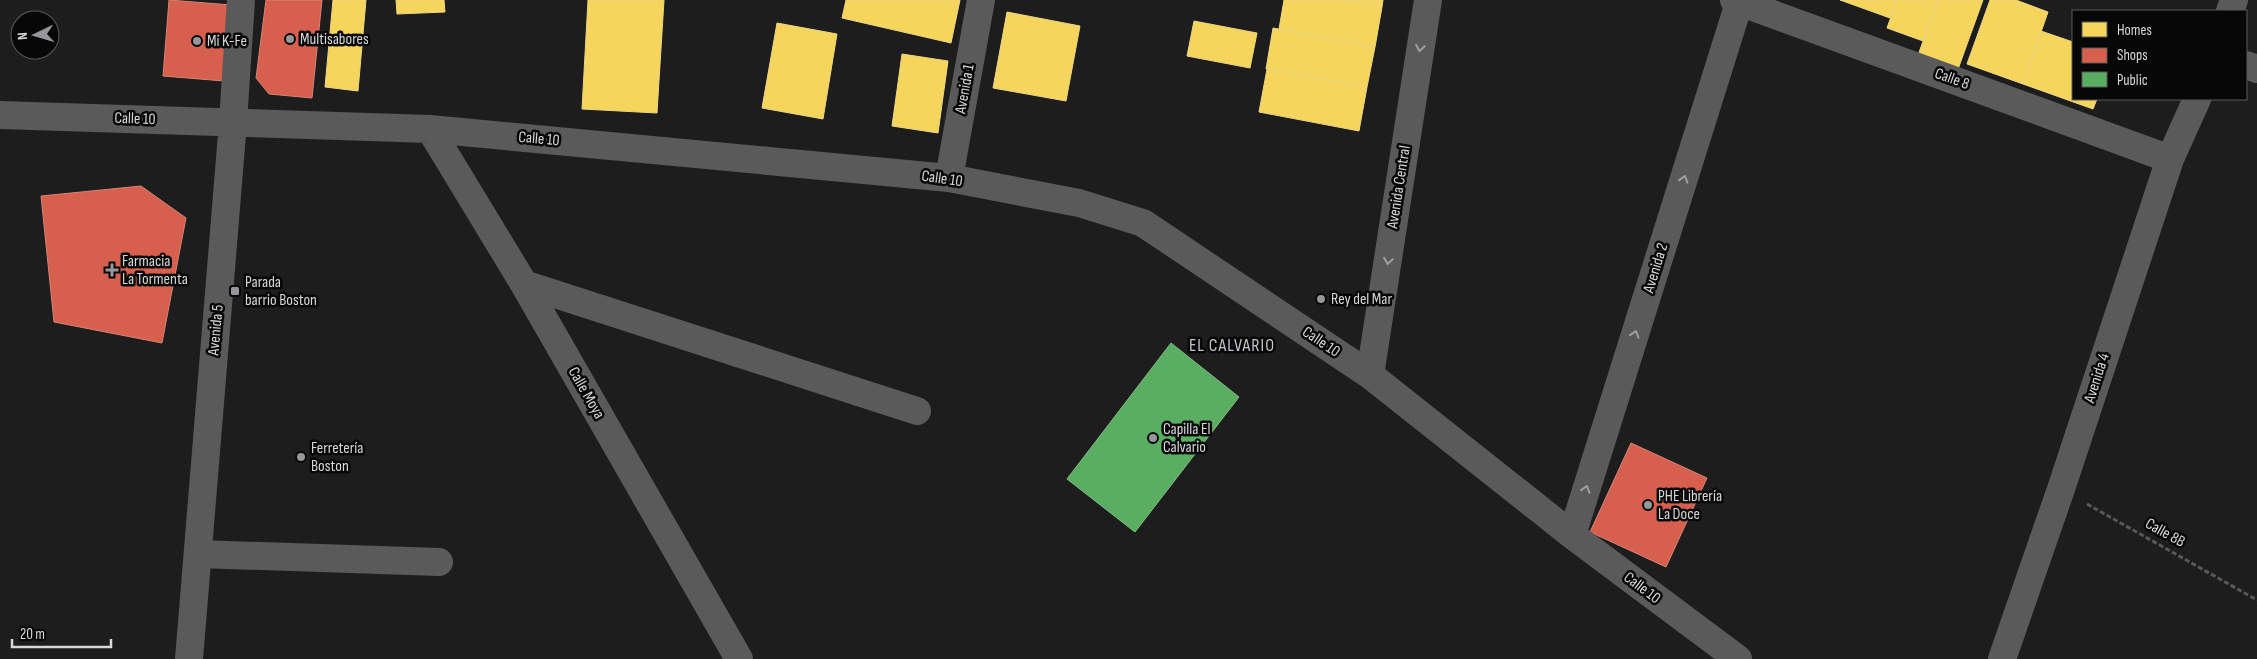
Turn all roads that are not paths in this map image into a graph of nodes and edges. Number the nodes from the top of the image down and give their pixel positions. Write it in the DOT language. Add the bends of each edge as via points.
graph roads {
  1 [pos="241,0"];
  2 [pos="981,0"];
  3 [pos="1428,0"];
  4 [pos="1738,1"];
  5 [pos="2197,100"];
  6 [pos="0,115"];
  7 [pos="233,122"];
  8 [pos="430,129"];
  9 [pos="2170,159"];
  10 [pos="948,178"];
  11 [pos="524,284"];
  12 [pos="1370,375"];
  13 [pos="917,410"];
  14 [pos="1572,536"];
  15 [pos="198,554"];
  16 [pos="439,562"];
  17 [pos="189,659"];
  18 [pos="739,659"];
  19 [pos="1738,659"];
  20 [pos="2002,659"];
  1 -- 7 [label="street, Avenida 5"];
  2 -- 10 [label="street, Avenida 1"];
  3 -- 12 [label="street, Avenida Central, one-way"];
  4 -- 9 [label="street, Calle 8"];
  14 -- 4 [label="street, Avenida 2, one-way"];
  5 -- 9 [label="street, Avenida 4"];
  6 -- 7 [label="street, Calle 10"];
  7 -- 8 [label="street, Calle 10"];
  7 -- 15 [label="street, Avenida 5"];
  8 -- 10 [label="street, Calle 10"];
  8 -- 11 [label="street, Calle Moya"];
  9 -- 20 [label="street, Avenida 4"];
  10 -- 12 [label="street, Calle 10" via="1079,203 1142,223"];
  11 -- 13 [label="street"];
  11 -- 18 [label="street, Calle Moya"];
  12 -- 14 [label="street, Calle 10"];
  14 -- 19 [label="street, Calle 10"];
  15 -- 16 [label="street"];
  15 -- 17 [label="street, Avenida 5"];
}
